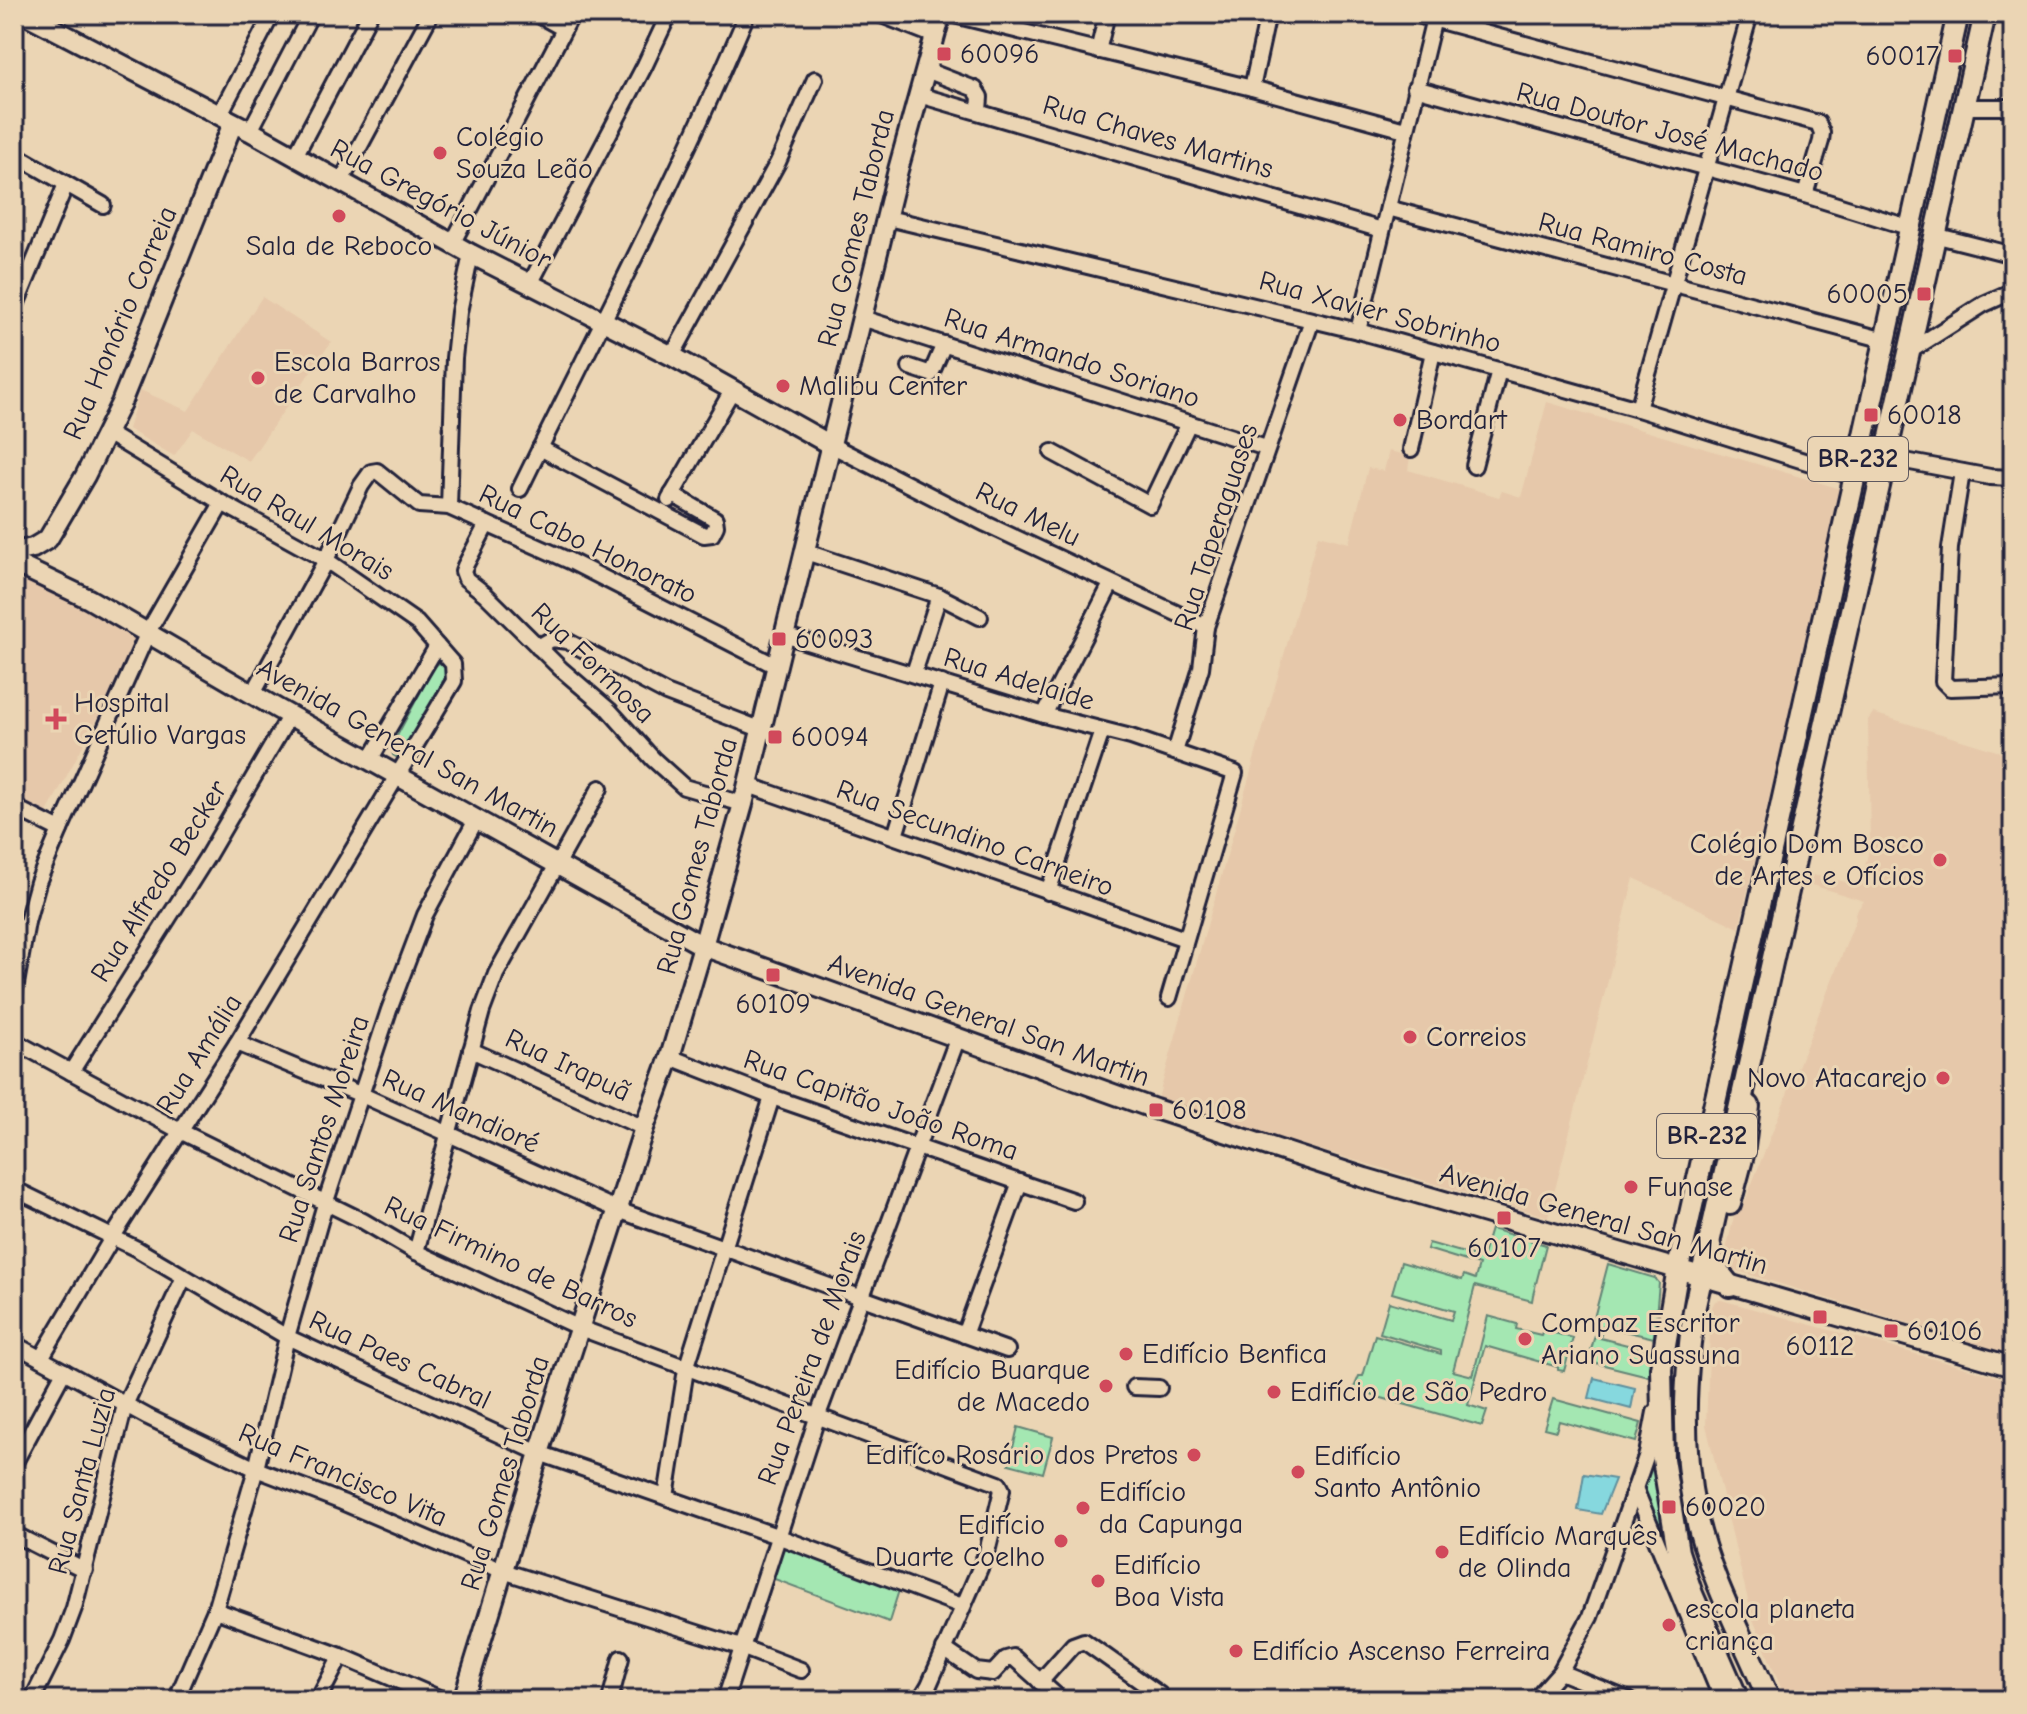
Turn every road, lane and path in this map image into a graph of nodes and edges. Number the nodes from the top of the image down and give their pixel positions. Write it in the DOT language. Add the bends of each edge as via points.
graph roads {
  1 [pos="25,14"];
  2 [pos="272,14"];
  3 [pos="311,14"];
  4 [pos="370,14"];
  5 [pos="431,14"];
  6 [pos="537,14"];
  7 [pos="572,14"];
  8 [pos="669,14"];
  9 [pos="747,14"];
  10 [pos="879,14"];
  11 [pos="941,14"];
  12 [pos="950,14"];
  13 [pos="1107,14"];
  14 [pos="1268,14"];
  15 [pos="1414,14"];
  16 [pos="1750,14"];
  17 [pos="1958,14"];
  18 [pos="1985,14"];
  19 [pos="1434,16"];
  20 [pos="564,29"];
  21 [pos="935,36"];
  22 [pos="1098,51"];
  23 [pos="926,70"];
  24 [pos="815,79"];
  25 [pos="1252,88"];
  26 [pos="1415,88"];
  27 [pos="919,95"];
  28 [pos="1727,97"];
  29 [pos="1964,107"];
  30 [pos="2013,107"];
  31 [pos="979,111"];
  32 [pos="234,123"];
  33 [pos="1405,130"];
  34 [pos="14,154"];
  35 [pos="295,156"];
  36 [pos="1704,168"];
  37 [pos="340,183"];
  38 [pos="66,184"];
  39 [pos="1805,195"];
  40 [pos="103,205"];
  41 [pos="1388,208"];
  42 [pos="888,218"];
  43 [pos="1911,228"];
  44 [pos="1382,230"];
  45 [pos="1934,235"];
  46 [pos="452,244"];
  47 [pos="471,254"];
  48 [pos="2013,255"];
  49 [pos="530,284"];
  50 [pos="1673,285"];
  51 [pos="2013,291"];
  52 [pos="14,310"];
  53 [pos="862,318"];
  54 [pos="1312,320"];
  55 [pos="604,321"];
  56 [pos="1358,331"];
  57 [pos="1885,340"];
  58 [pos="944,344"];
  59 [pos="1910,351"];
  60 [pos="1433,352"];
  61 [pos="672,356"];
  62 [pos="910,367"];
  63 [pos="1499,370"];
  64 [pos="733,389"];
  65 [pos="1638,409"];
  66 [pos="1189,423"];
  67 [pos="107,433"];
  68 [pos="829,444"];
  69 [pos="540,448"];
  70 [pos="1266,448"];
  71 [pos="1411,449"];
  72 [pos="1052,452"];
  73 [pos="1884,457"];
  74 [pos="1474,466"];
  75 [pos="1962,472"];
  76 [pos="1855,477"];
  77 [pos="2013,478"];
  78 [pos="520,489"];
  79 [pos="672,494"];
  80 [pos="222,503"];
  81 [pos="449,507"];
  82 [pos="663,511"];
  83 [pos="487,524"];
  84 [pos="48,539"];
  85 [pos="803,551"];
  86 [pos="14,552"];
  87 [pos="326,560"];
  88 [pos="14,563"];
  89 [pos="50,580"];
  90 [pos="1111,584"];
  91 [pos="939,596"];
  92 [pos="980,617"];
  93 [pos="1206,627"];
  94 [pos="148,632"];
  95 [pos="784,635"];
  96 [pos="437,646"];
  97 [pos="538,647"];
  98 [pos="776,666"];
  99 [pos="914,673"];
  100 [pos="454,681"];
  101 [pos="942,683"];
  102 [pos="2013,686"];
  103 [pos="253,694"];
  104 [pos="290,715"];
  105 [pos="1044,715"];
  106 [pos="760,729"];
  107 [pos="1102,731"];
  108 [pos="1175,752"];
  109 [pos="370,760"];
  110 [pos="399,775"];
  111 [pos="748,785"];
  112 [pos="600,788"];
  113 [pos="743,804"];
  114 [pos="14,807"];
  115 [pos="477,818"];
  116 [pos="60,830"];
  117 [pos="895,836"];
  118 [pos="557,863"];
  119 [pos="1048,892"];
  120 [pos="1185,939"];
  121 [pos="703,946"];
  122 [pos="14,995"];
  123 [pos="1169,998"];
  124 [pos="1730,1033"];
  125 [pos="958,1037"];
  126 [pos="14,1041"];
  127 [pos="237,1043"];
  128 [pos="471,1050"];
  129 [pos="670,1057"];
  130 [pos="71,1072"];
  131 [pos="1745,1076"];
  132 [pos="362,1095"];
  133 [pos="772,1097"];
  134 [pos="644,1128"];
  135 [pos="182,1132"];
  136 [pos="449,1136"];
  137 [pos="917,1147"];
  138 [pos="1020,1182"];
  139 [pos="14,1189"];
  140 [pos="1074,1201"];
  141 [pos="325,1204"];
  142 [pos="618,1210"];
  143 [pos="112,1238"];
  144 [pos="725,1250"];
  145 [pos="416,1252"];
  146 [pos="1670,1266"];
  147 [pos="1708,1271"];
  148 [pos="184,1277"];
  149 [pos="1730,1286"];
  150 [pos="860,1297"];
  151 [pos="1694,1310"];
  152 [pos="580,1328"];
  153 [pos="964,1335"];
  154 [pos="287,1337"];
  155 [pos="14,1344"];
  156 [pos="1007,1350"];
  157 [pos="41,1358"];
  158 [pos="1663,1360"];
  159 [pos="2013,1367"];
  160 [pos="686,1369"];
  161 [pos="64,1371"];
  162 [pos="1134,1387"];
  163 [pos="1159,1388"];
  164 [pos="125,1405"];
  165 [pos="818,1415"];
  166 [pos="1656,1440"];
  167 [pos="1686,1441"];
  168 [pos="539,1453"];
  169 [pos="14,1464"];
  170 [pos="256,1469"];
  171 [pos="1635,1488"];
  172 [pos="666,1497"];
  173 [pos="1651,1530"];
  174 [pos="1619,1531"];
  175 [pos="14,1534"];
  176 [pos="777,1536"];
  177 [pos="85,1570"];
  178 [pos="503,1571"];
  179 [pos="962,1606"];
  180 [pos="215,1610"];
  181 [pos="741,1647"];
  182 [pos="944,1649"];
  183 [pos="341,1656"];
  184 [pos="621,1658"];
  185 [pos="801,1670"];
  186 [pos="1560,1672"];
  187 [pos="1040,1682"];
  188 [pos="1160,1695"];
  189 [pos="32,1700"];
  190 [pos="176,1700"];
  191 [pos="318,1700"];
  192 [pos="443,1700"];
  193 [pos="463,1700"];
  194 [pos="610,1700"];
  195 [pos="725,1700"];
  196 [pos="920,1700"];
  197 [pos="1061,1700"];
  198 [pos="1535,1700"];
  199 [pos="1629,1700"];
  200 [pos="1722,1700"];
  201 [pos="1738,1700"];
  202 [pos="1769,1700"];
  1 -- 32 [label="main road, Rua Gregório Júnior"];
  2 -- 32 [label="street"];
  3 -- 32 [label="street"];
  4 -- 35 [label="street"];
  5 -- 37 [label="street"];
  6 -- 20 [label="street"];
  7 -- 20 [label="street"];
  8 -- 49 [label="street"];
  9 -- 55 [label="street"];
  10 -- 21 [label="street"];
  11 -- 21 [label="main road, Rua Gomes Taborda"];
  12 -- 22 [label="street"];
  13 -- 22 [label="street"];
  14 -- 25 [label="street"];
  15 -- 19 [label="street"];
  16 -- 28 [label="street"];
  17 -- 43 [label="highway, BR-232"];
  18 -- 29 [label="highway, BR-232"];
  19 -- 26 [label="street"];
  19 -- 28 [label="street"];
  20 -- 46 [label="street"];
  21 -- 23 [label="main road, Rua Gomes Taborda"];
  22 -- 25 [label="street"];
  23 -- 27 [label="main road, Rua Gomes Taborda"];
  23 -- 31 [label="street" via="975,89"];
  24 -- 61 [label="street" via="778,162"];
  25 -- 33 [label="street"];
  26 -- 33 [label="street"];
  26 -- 36 [label="street, Rua Doutor José Machado"];
  27 -- 31 [label="street, Rua Chaves Martins"];
  27 -- 42 [label="main road, Rua Gomes Taborda"];
  28 -- 36 [label="street"];
  28 -- 39 [label="street" via="1820,125 1821,141"];
  29 -- 30 [label="street"];
  29 -- 45 [label="highway, BR-232"];
  31 -- 44 [label="street, Rua Chaves Martins"];
  32 -- 35 [label="main road, Rua Gregório Júnior"];
  32 -- 67 [label="main road, Rua Honório Correia"];
  33 -- 41 [label="street"];
  34 -- 38 [label="street"];
  35 -- 37 [label="main road, Rua Gregório Júnior"];
  36 -- 39 [label="street, Rua Doutor José Machado"];
  36 -- 50 [label="street"];
  37 -- 46 [label="main road, Rua Gregório Júnior"];
  38 -- 40 [label="street"];
  38 -- 52 [label="street"];
  39 -- 43 [label="street, Rua Doutor José Machado"];
  41 -- 44 [label="street"];
  41 -- 50 [label="street, Rua Ramiro Costa"];
  42 -- 53 [label="main road, Rua Gomes Taborda"];
  42 -- 54 [label="street, Rua Xavier Sobrinho"];
  43 -- 57 [label="highway, BR-232"];
  44 -- 56 [label="street"];
  45 -- 48 [label="street"];
  45 -- 59 [label="highway, BR-232"];
  46 -- 47 [label="main road, Rua Gregório Júnior"];
  47 -- 49 [label="main road, Rua Gregório Júnior"];
  47 -- 81 [label="street" via="454,358"];
  49 -- 55 [label="main road, Rua Gregório Júnior"];
  50 -- 57 [label="street, Rua Ramiro Costa"];
  50 -- 65 [label="street"];
  51 -- 59 [label="street"];
  53 -- 58 [label="street, Rua Armando Soriano"];
  53 -- 68 [label="main road, Rua Gomes Taborda"];
  54 -- 56 [label="street, Rua Xavier Sobrinho"];
  54 -- 70 [label="street, Rua Taperaguases"];
  55 -- 61 [label="main road, Rua Gregório Júnior"];
  55 -- 69 [label="street"];
  56 -- 60 [label="street, Rua Xavier Sobrinho"];
  57 -- 76 [label="highway, BR-232"];
  58 -- 62 [label="street" via="931,374"];
  58 -- 66 [label="street, Rua Armando Soriano"];
  59 -- 73 [label="highway, BR-232"];
  60 -- 63 [label="street, Rua Xavier Sobrinho"];
  60 -- 71 [label="street"];
  61 -- 64 [label="main road, Rua Gregório Júnior"];
  63 -- 65 [label="street, Rua Xavier Sobrinho"];
  63 -- 74 [label="street"];
  64 -- 68 [label="main road, Rua Gregório Júnior"];
  64 -- 79 [label="street"];
  65 -- 76 [label="street, Rua Xavier Sobrinho"];
  66 -- 70 [label="street, Rua Armando Soriano"];
  66 -- 72 [label="street" via="1150,505"];
  67 -- 80 [label="street, Rua Raul Morais"];
  67 -- 84 [label="main road, Rua Honório Correia"];
  68 -- 85 [label="main road, Rua Gomes Taborda"];
  68 -- 90 [label="street, Rua Melu"];
  69 -- 78 [label="street"];
  69 -- 82 [label="street"];
  70 -- 93 [label="street, Rua Taperaguases"];
  73 -- 75 [label="street"];
  73 -- 131 [label="highway, BR-232"];
  75 -- 77 [label="street"];
  75 -- 102 [label="street" via="1950,548 1943,681 1950,688"];
  76 -- 124 [label="highway, BR-232"];
  79 -- 82 [label="street"];
  79 -- 82 [label="street" via="715,519 712,534 704,535"];
  80 -- 87 [label="street, Rua Raul Morais"];
  80 -- 94 [label="street"];
  81 -- 83 [label="street, Rua Cabo Honorato"];
  81 -- 87 [label="street, Rua Cabo Honorato" via="416,504 381,472 371,472"];
  83 -- 97 [label="street, Rua Formosa" via="463,575"];
  83 -- 98 [label="street, Rua Cabo Honorato"];
  84 -- 86 [label="main road"];
  84 -- 89 [label="main road" via="43,565"];
  85 -- 91 [label="street"];
  85 -- 95 [label="main road, Rua Gomes Taborda"];
  87 -- 96 [label="street, Rua Raul Morais" via="417,623"];
  87 -- 103 [label="street"];
  88 -- 89 [label="main road, Avenida General San Martin"];
  89 -- 94 [label="main road, Avenida General San Martin"];
  90 -- 93 [label="street, Rua Melu"];
  90 -- 105 [label="street"];
  91 -- 92 [label="street"];
  91 -- 99 [label="street"];
  93 -- 108 [label="street, Rua Taperaguases" via="1201,668"];
  94 -- 103 [label="main road, Avenida General San Martin"];
  94 -- 116 [label="street"];
  95 -- 98 [label="main road, Rua Gomes Taborda"];
  95 -- 99 [label="street, Rua Adelaide"];
  96 -- 100 [label="street, Rua Raul Morais" via="453,664"];
  96 -- 109 [label="street"];
  97 -- 106 [label="street" via="552,639 567,641 666,693"];
  97 -- 113 [label="street, Rua Formosa" via="684,787"];
  98 -- 106 [label="main road, Rua Gomes Taborda"];
  99 -- 101 [label="street, Rua Adelaide"];
  100 -- 110 [label="street, Rua Amália"];
  101 -- 105 [label="street, Rua Adelaide"];
  101 -- 117 [label="street"];
  103 -- 104 [label="main road, Avenida General San Martin"];
  104 -- 109 [label="main road, Avenida General San Martin"];
  104 -- 130 [label="street, Rua Alfredo Becker"];
  105 -- 107 [label="street, Rua Adelaide"];
  106 -- 111 [label="main road, Rua Gomes Taborda"];
  107 -- 108 [label="street, Rua Adelaide"];
  107 -- 119 [label="street"];
  108 -- 120 [label="street, Rua Adelaide" via="1236,776"];
  109 -- 110 [label="main road, Avenida General San Martin"];
  110 -- 115 [label="main road, Avenida General San Martin"];
  110 -- 127 [label="street, Rua Amália"];
  111 -- 113 [label="main road, Rua Gomes Taborda"];
  111 -- 117 [label="street, Rua Secundino Carneiro"];
  112 -- 118 [label="street"];
  113 -- 121 [label="main road, Rua Gomes Taborda"];
  114 -- 116 [label="street"];
  115 -- 118 [label="main road, Avenida General San Martin"];
  115 -- 132 [label="street, Rua Santos Moreira" via="425,915"];
  116 -- 122 [label="street" via="38,882"];
  117 -- 119 [label="street, Rua Secundino Carneiro"];
  118 -- 121 [label="main road, Avenida General San Martin"];
  118 -- 128 [label="street" via="496,974"];
  119 -- 120 [label="street, Rua Secundino Carneiro"];
  120 -- 123 [label="street"];
  121 -- 125 [label="main road, Avenida General San Martin"];
  121 -- 129 [label="main road, Rua Gomes Taborda"];
  124 -- 131 [label="highway"];
  124 -- 146 [label="highway, BR-232" via="1685,1240"];
  125 -- 137 [label="street, Rua Pereira de Morais"];
  125 -- 146 [label="main road, Avenida General San Martin" via="1365,1178"];
  126 -- 130 [label="street, Rua Firmino de Barros"];
  127 -- 132 [label="street, Rua Mandioré"];
  127 -- 135 [label="street, Rua Amália"];
  128 -- 134 [label="street, Rua Irapuã"];
  128 -- 136 [label="street"];
  129 -- 133 [label="street, Rua Capitão João Roma"];
  129 -- 134 [label="main road, Rua Gomes Taborda"];
  130 -- 135 [label="street, Rua Firmino de Barros"];
  131 -- 147 [label="highway, BR-232" via="1708,1238"];
  131 -- 147 [label="highway" via="1747,1130"];
  132 -- 136 [label="street, Rua Mandioré"];
  132 -- 141 [label="street, Rua Santos Moreira"];
  133 -- 137 [label="street, Rua Capitão João Roma"];
  133 -- 144 [label="street"];
  134 -- 142 [label="main road, Rua Gomes Taborda"];
  135 -- 141 [label="street, Rua Firmino de Barros"];
  135 -- 143 [label="street, Rua Amália"];
  136 -- 142 [label="street, Rua Mandioré"];
  136 -- 145 [label="street"];
  137 -- 138 [label="street, Rua Capitão João Roma"];
  137 -- 150 [label="street, Rua Pereira de Morais"];
  138 -- 140 [label="street, Rua Capitão João Roma"];
  138 -- 153 [label="street"];
  139 -- 143 [label="street, Rua Paes Cabral"];
  141 -- 145 [label="street, Rua Firmino de Barros"];
  141 -- 154 [label="street, Rua Santos Moreira"];
  142 -- 144 [label="street, Rua Mandioré"];
  142 -- 152 [label="main road, Rua Gomes Taborda"];
  143 -- 148 [label="street, Rua Paes Cabral"];
  143 -- 157 [label="street, Rua Amália"];
  144 -- 150 [label="street, Rua Mandioré"];
  144 -- 160 [label="street"];
  145 -- 152 [label="street, Rua Firmino de Barros"];
  146 -- 147 [label="main road, Avenida General San Martin"];
  146 -- 158 [label="highway, BR-232"];
  147 -- 149 [label="highway"];
  147 -- 151 [label="highway, BR-232"];
  148 -- 154 [label="street, Rua Paes Cabral"];
  148 -- 164 [label="street, Rua Santa Luzia"];
  149 -- 151 [label="highway" via="1712,1291"];
  149 -- 159 [label="main road, Avenida General San Martin"];
  150 -- 153 [label="street, Rua Mandioré"];
  150 -- 165 [label="street, Rua Pereira de Morais"];
  151 -- 167 [label="highway, BR-232" via="1686,1374"];
  152 -- 160 [label="street, Rua Firmino de Barros"];
  152 -- 168 [label="main road, Rua Gomes Taborda"];
  153 -- 156 [label="street, Rua Mandioré"];
  154 -- 168 [label="street, Rua Paes Cabral"];
  154 -- 170 [label="street, Rua Santos Moreira"];
  155 -- 157 [label="street, Rua Francisco Vita"];
  157 -- 161 [label="street, Rua Francisco Vita"];
  158 -- 166 [label="highway, BR-232"];
  158 -- 167 [label="highway" via="1669,1400"];
  160 -- 165 [label="street, Rua Firmino de Barros"];
  160 -- 172 [label="street"];
  161 -- 164 [label="street, Rua Francisco Vita"];
  161 -- 169 [label="street"];
  162 -- 163 [label="street"];
  164 -- 170 [label="street, Rua Francisco Vita"];
  164 -- 177 [label="street, Rua Santa Luzia"];
  165 -- 176 [label="street, Rua Pereira de Morais"];
  165 -- 179 [label="street, Rua Firmino de Barros" via="995,1482 1002,1490 987,1552"];
  166 -- 167 [label="highway" via="1672,1433"];
  166 -- 171 [label="street"];
  166 -- 201 [label="highway, BR-232" via="1678,1552"];
  167 -- 202 [label="highway, BR-232" via="1695,1512 1709,1559"];
  168 -- 172 [label="street, Rua Paes Cabral"];
  168 -- 178 [label="main road, Rua Gomes Taborda"];
  170 -- 178 [label="street, Rua Francisco Vita"];
  170 -- 180 [label="street, Rua Santos Moreira"];
  171 -- 173 [label="street"];
  171 -- 174 [label="street"];
  172 -- 176 [label="street, Rua Paes Cabral"];
  173 -- 174 [label="street" via="1636,1522"];
  173 -- 200 [label="street"];
  174 -- 186 [label="street" via="1590,1617"];
  175 -- 177 [label="street"];
  176 -- 179 [label="street, Rua Paes Cabral"];
  176 -- 181 [label="street, Rua Pereira de Morais"];
  177 -- 189 [label="street, Rua Santa Luzia" via="62,1640"];
  178 -- 181 [label="street, Rua Francisco Vita"];
  178 -- 193 [label="main road, Rua Gomes Taborda"];
  179 -- 182 [label="street"];
  180 -- 183 [label="street"];
  180 -- 190 [label="street, Rua Santos Moreira"];
  181 -- 185 [label="street, Rua Francisco Vita"];
  181 -- 195 [label="street, Rua Pereira de Morais"];
  182 -- 187 [label="street" via="983,1674 993,1673 1013,1657"];
  182 -- 196 [label="street"];
  183 -- 191 [label="street"];
  183 -- 192 [label="street"];
  184 -- 194 [label="street"];
  186 -- 198 [label="street"];
  186 -- 199 [label="street"];
  187 -- 188 [label="street" via="1073,1645 1084,1641"];
  187 -- 197 [label="street"];
}
